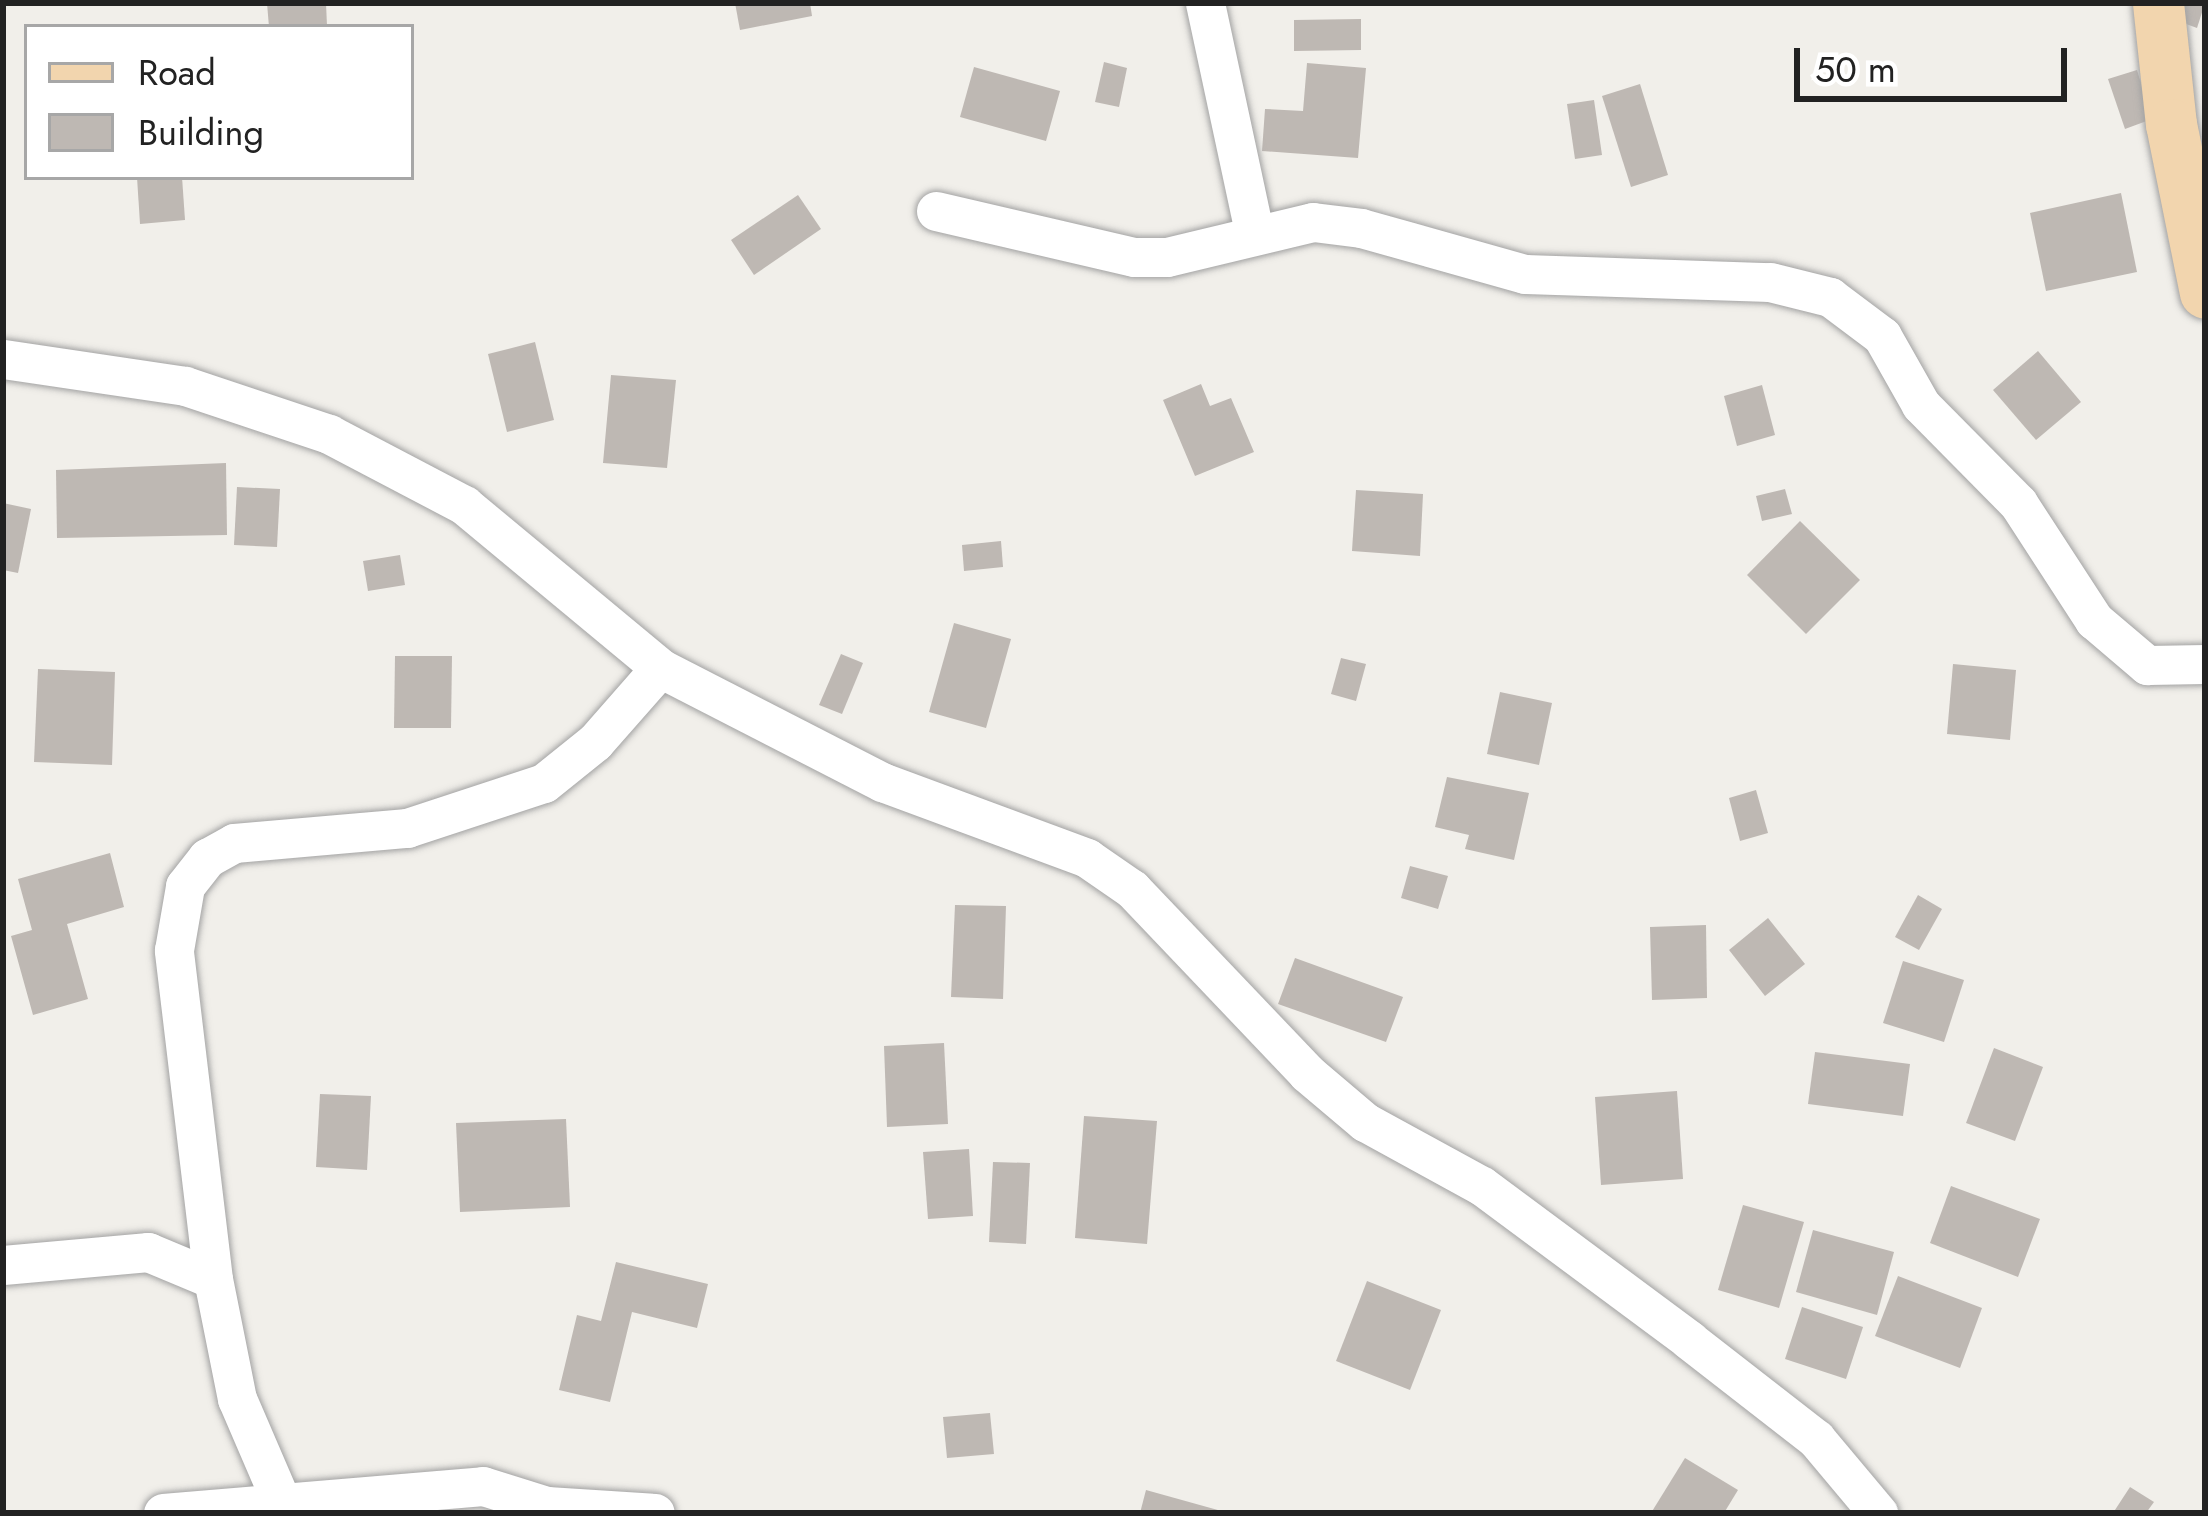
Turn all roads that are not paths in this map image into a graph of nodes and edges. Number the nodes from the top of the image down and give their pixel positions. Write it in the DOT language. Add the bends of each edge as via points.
graph roads {
  1 [pos="1204,3"];
  2 [pos="2158,3"];
  3 [pos="936,212"];
  4 [pos="1254,231"];
  5 [pos="2205,293"];
  6 [pos="3,359"];
  7 [pos="2205,664"];
  8 [pos="660,668"];
  9 [pos="3,1265"];
  10 [pos="213,1279"];
  11 [pos="281,1501"];
  12 [pos="163,1513"];
  13 [pos="655,1513"];
  14 [pos="1879,1513"];
  1 -- 4 [label="street"];
  2 -- 5 [label="main road"];
  3 -- 4 [label="street" via="1134,257 1168,257"];
  4 -- 7 [label="street" via="1345,226 1525,274 1770,282 1830,297 1882,336 1921,405 2018,502 2094,620 2146,665"];
  6 -- 8 [label="street" via="185,386 329,434 464,505"];
  8 -- 10 [label="street" via="595,742 544,784 407,828 234,843 207,858 185,886 174,950"];
  8 -- 14 [label="street" via="882,782 1021,830 1117,879 1306,1073 1365,1122 1482,1186 1689,1340 1816,1439"];
  9 -- 10 [label="street" via="148,1252"];
  10 -- 11 [label="street" via="237,1399"];
  11 -- 12 [label="street"];
  11 -- 13 [label="street" via="483,1486 547,1506"];
}
